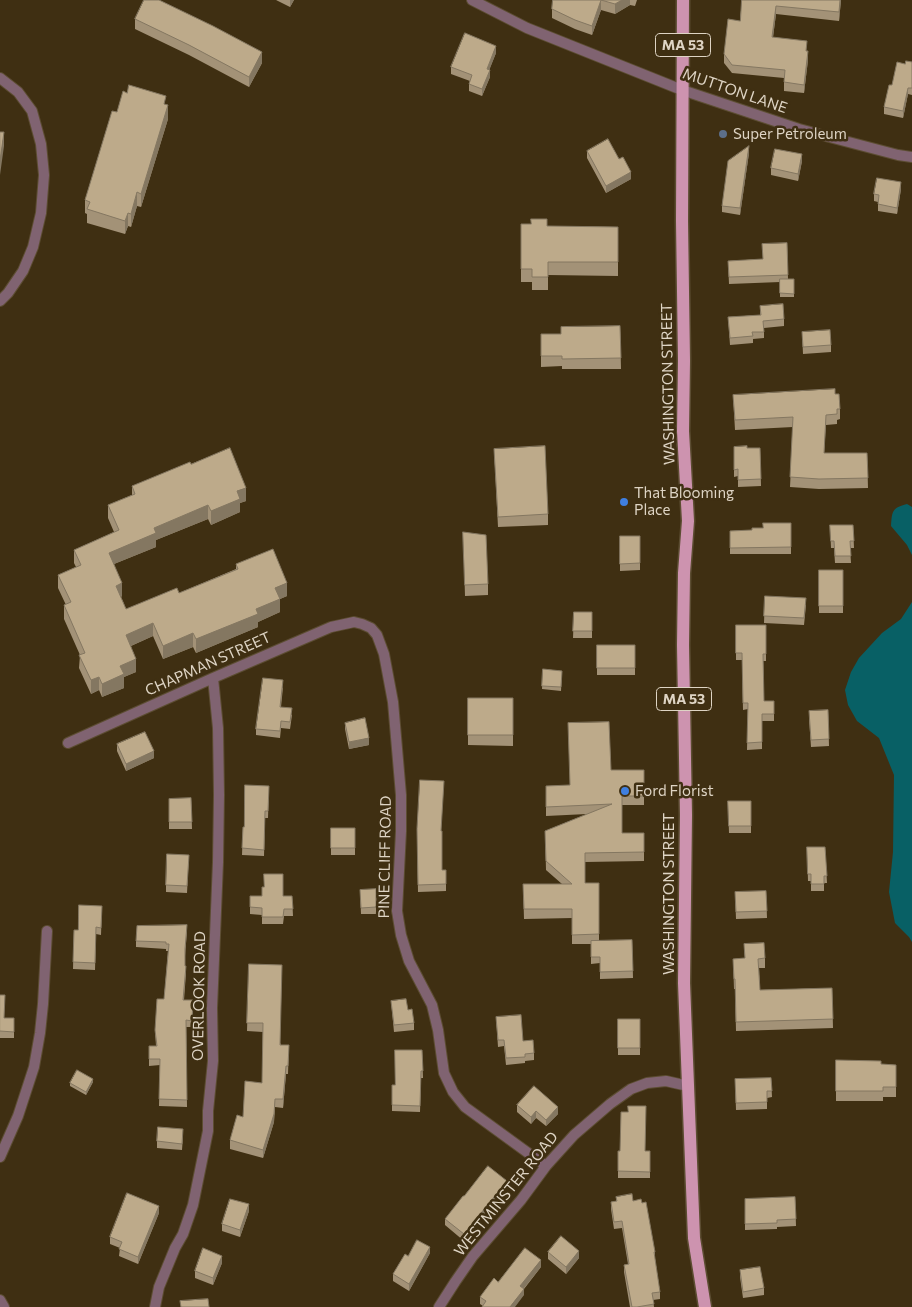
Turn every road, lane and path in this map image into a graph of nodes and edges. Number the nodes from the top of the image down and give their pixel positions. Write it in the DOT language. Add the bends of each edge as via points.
graph roads {
  1 [pos="472,0"];
  2 [pos="683,0"];
  3 [pos="0,78"];
  4 [pos="682,90"];
  5 [pos="912,157"];
  6 [pos="0,301"];
  7 [pos="362,624"];
  8 [pos="213,678"];
  9 [pos="68,742"];
  10 [pos="47,931"];
  11 [pos="688,1086"];
  12 [pos="0,1157"];
  13 [pos="546,1166"];
  14 [pos="0,1300"];
  15 [pos="4,1307"];
  16 [pos="155,1307"];
  17 [pos="440,1307"];
  18 [pos="705,1307"];
  1 -- 4 [label="street, MUTTON LANE" via="527,28"];
  2 -- 4 [label="main road, WASHINGTON STREET / MA 53"];
  3 -- 6 [label="street" via="18,92 32,111 41,144 44,175 33,247 23,271"];
  4 -- 5 [label="street, MUTTON LANE" via="798,129"];
  4 -- 11 [label="main road, WASHINGTON STREET / MA 53" via="683,431 688,521 683,645 684,983"];
  7 -- 8 [label="street, CHAPMAN STREET" via="354,622 331,626"];
  7 -- 13 [label="street, PINE CLIFF ROAD" via="371,628 381,643 393,702 401,795 397,911 400,935 409,961 432,1005 444,1073 465,1107"];
  8 -- 9 [label="street, CHAPMAN STREET"];
  8 -- 16 [label="street, OVERLOOK ROAD" via="219,795 213,1061 208,1131 193,1205 159,1287"];
  10 -- 12 [label="street" via="43,1004 34,1067"];
  11 -- 13 [label="street, WESTMINSTER ROAD" via="666,1081 631,1089 574,1134"];
  11 -- 18 [label="main road, WASHINGTON STREET / MA 53" via="694,1238"];
  13 -- 17 [label="street, WESTMINSTER ROAD" via="473,1256"];
  14 -- 15 [label="street"];
}
